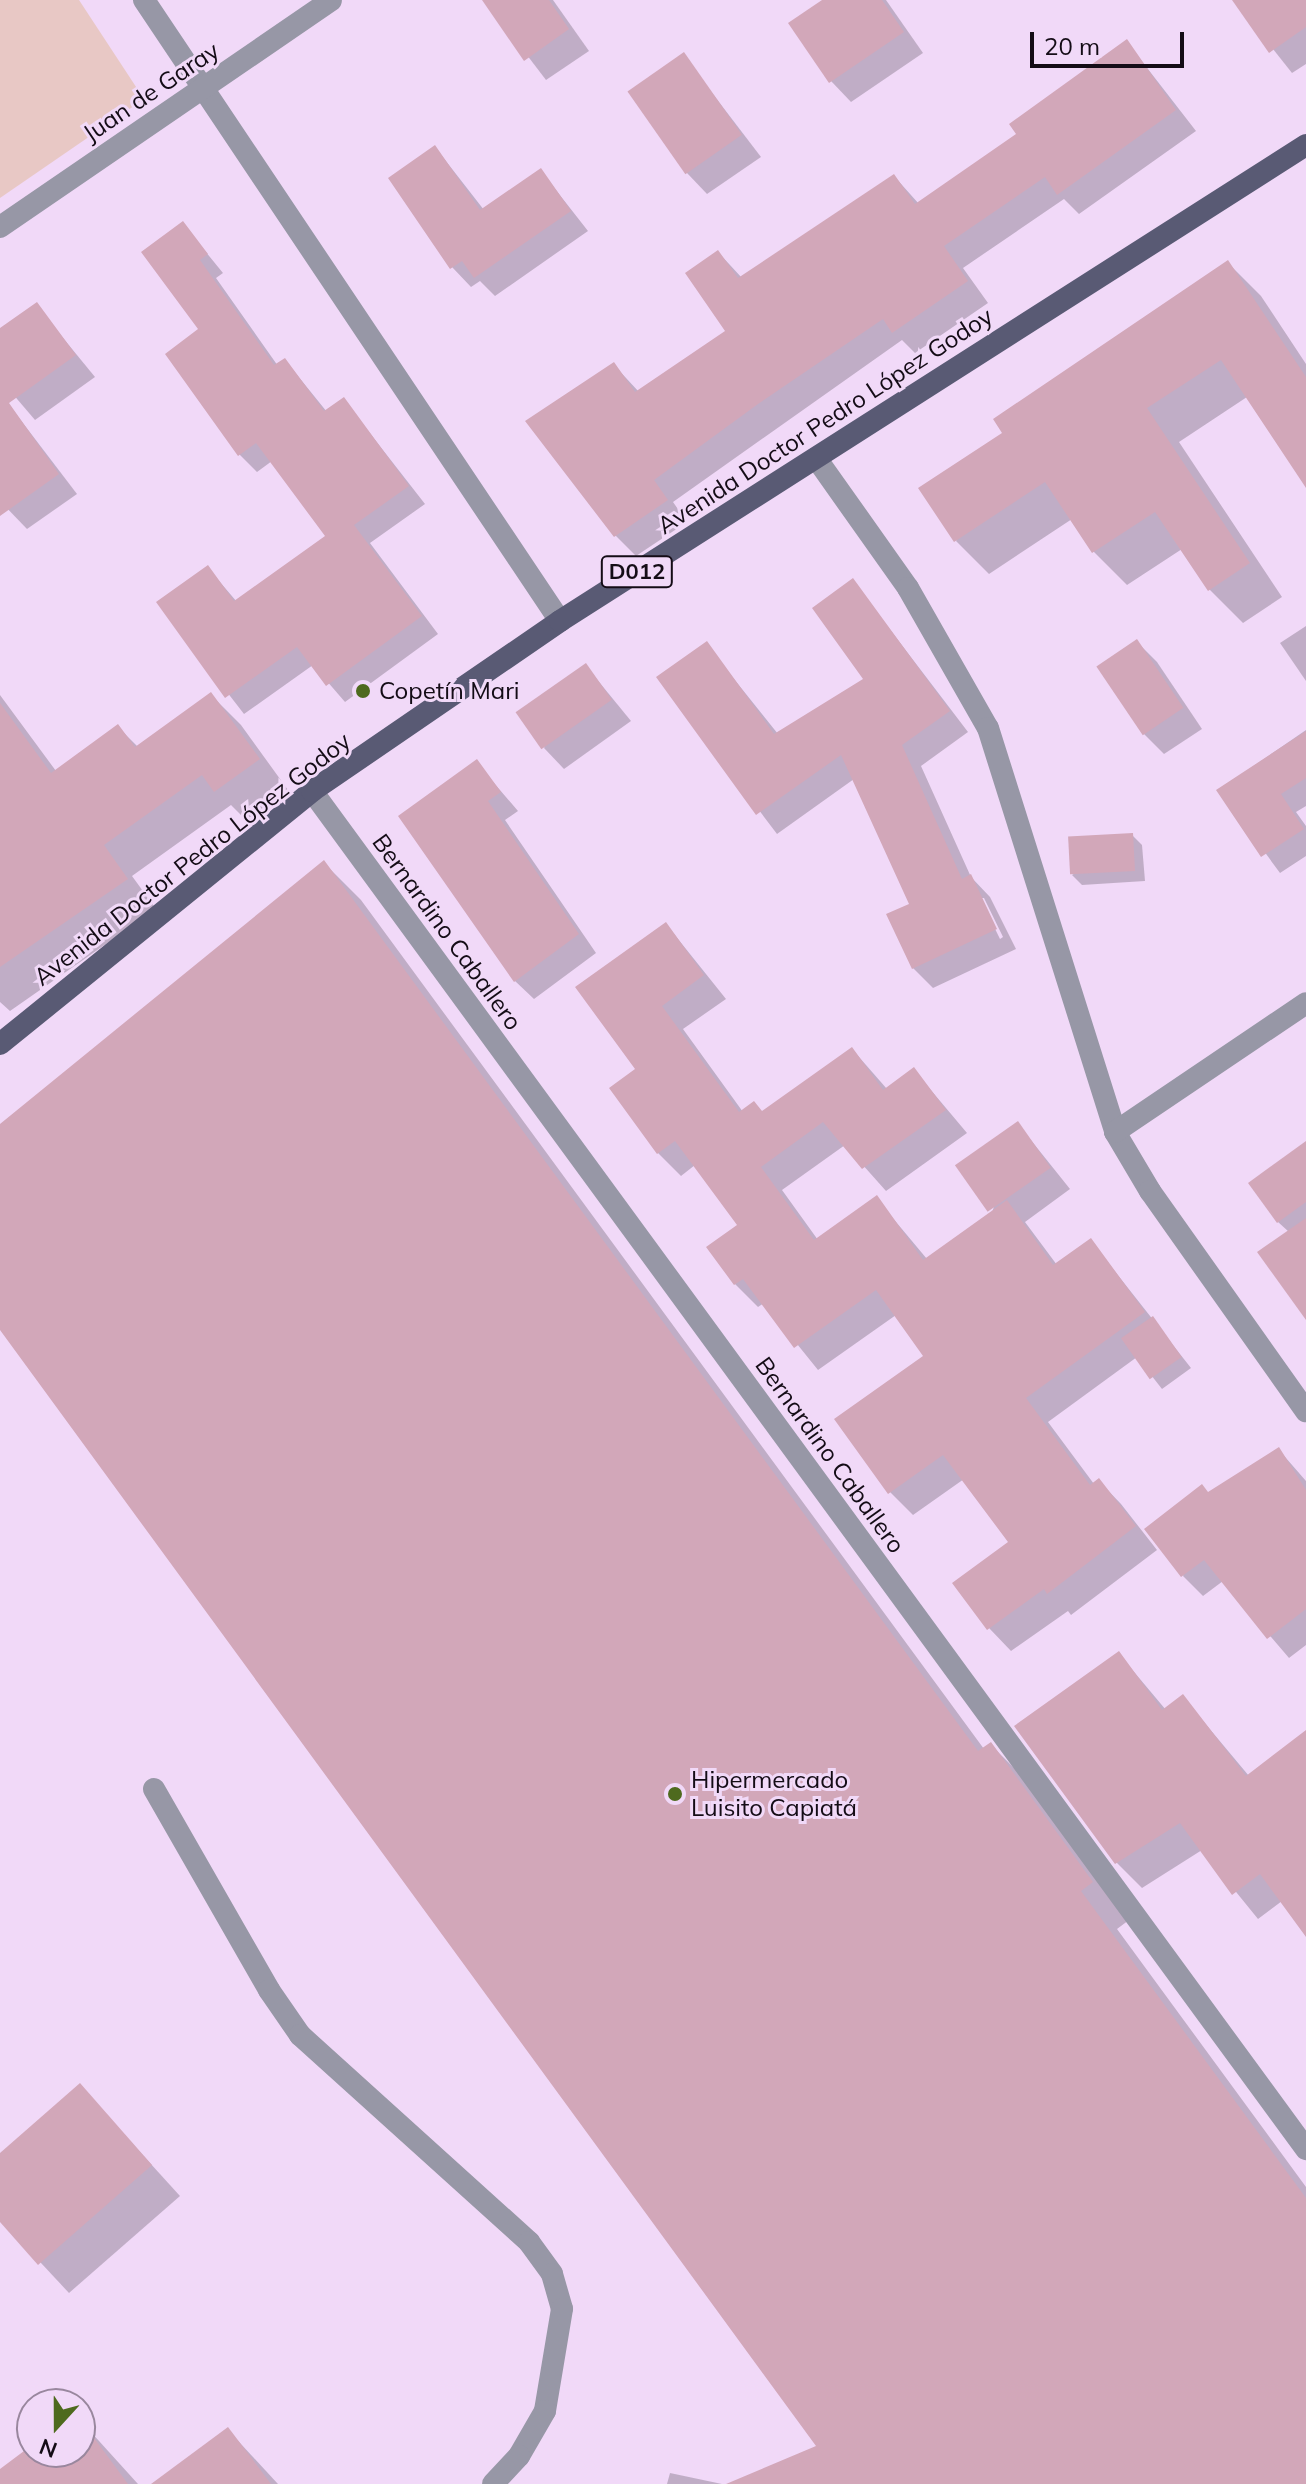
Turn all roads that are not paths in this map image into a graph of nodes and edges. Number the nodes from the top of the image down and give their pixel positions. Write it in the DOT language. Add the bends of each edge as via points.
graph roads {
  1 [pos="144,0"];
  2 [pos="331,0"];
  3 [pos="202,88"];
  4 [pos="1306,145"];
  5 [pos="0,227"];
  6 [pos="816,458"];
  7 [pos="560,621"];
  8 [pos="312,791"];
  9 [pos="1306,1003"];
  10 [pos="0,1044"];
  11 [pos="1115,1132"];
  12 [pos="1306,1411"];
  13 [pos="154,1789"];
  14 [pos="1306,2149"];
  15 [pos="493,2484"];
  1 -- 3 [label="street"];
  2 -- 3 [label="street, Juan de Garay"];
  3 -- 5 [label="street, Juan de Garay"];
  3 -- 7 [label="street"];
  4 -- 6 [label="main road, Avenida Doctor Pedro López Godoy / D012"];
  6 -- 7 [label="main road, Avenida Doctor Pedro López Godoy / D012"];
  6 -- 11 [label="street" via="908,588 988,728"];
  7 -- 8 [label="main road, Avenida Doctor Pedro López Godoy / D012"];
  8 -- 10 [label="main road, Avenida Doctor Pedro López Godoy / D012"];
  8 -- 14 [label="street, Bernardino Caballero"];
  9 -- 11 [label="street"];
  11 -- 12 [label="street" via="1150,1191"];
  13 -- 15 [label="street" via="300,2035 529,2242 552,2274 562,2309 545,2411 519,2456"];
}
